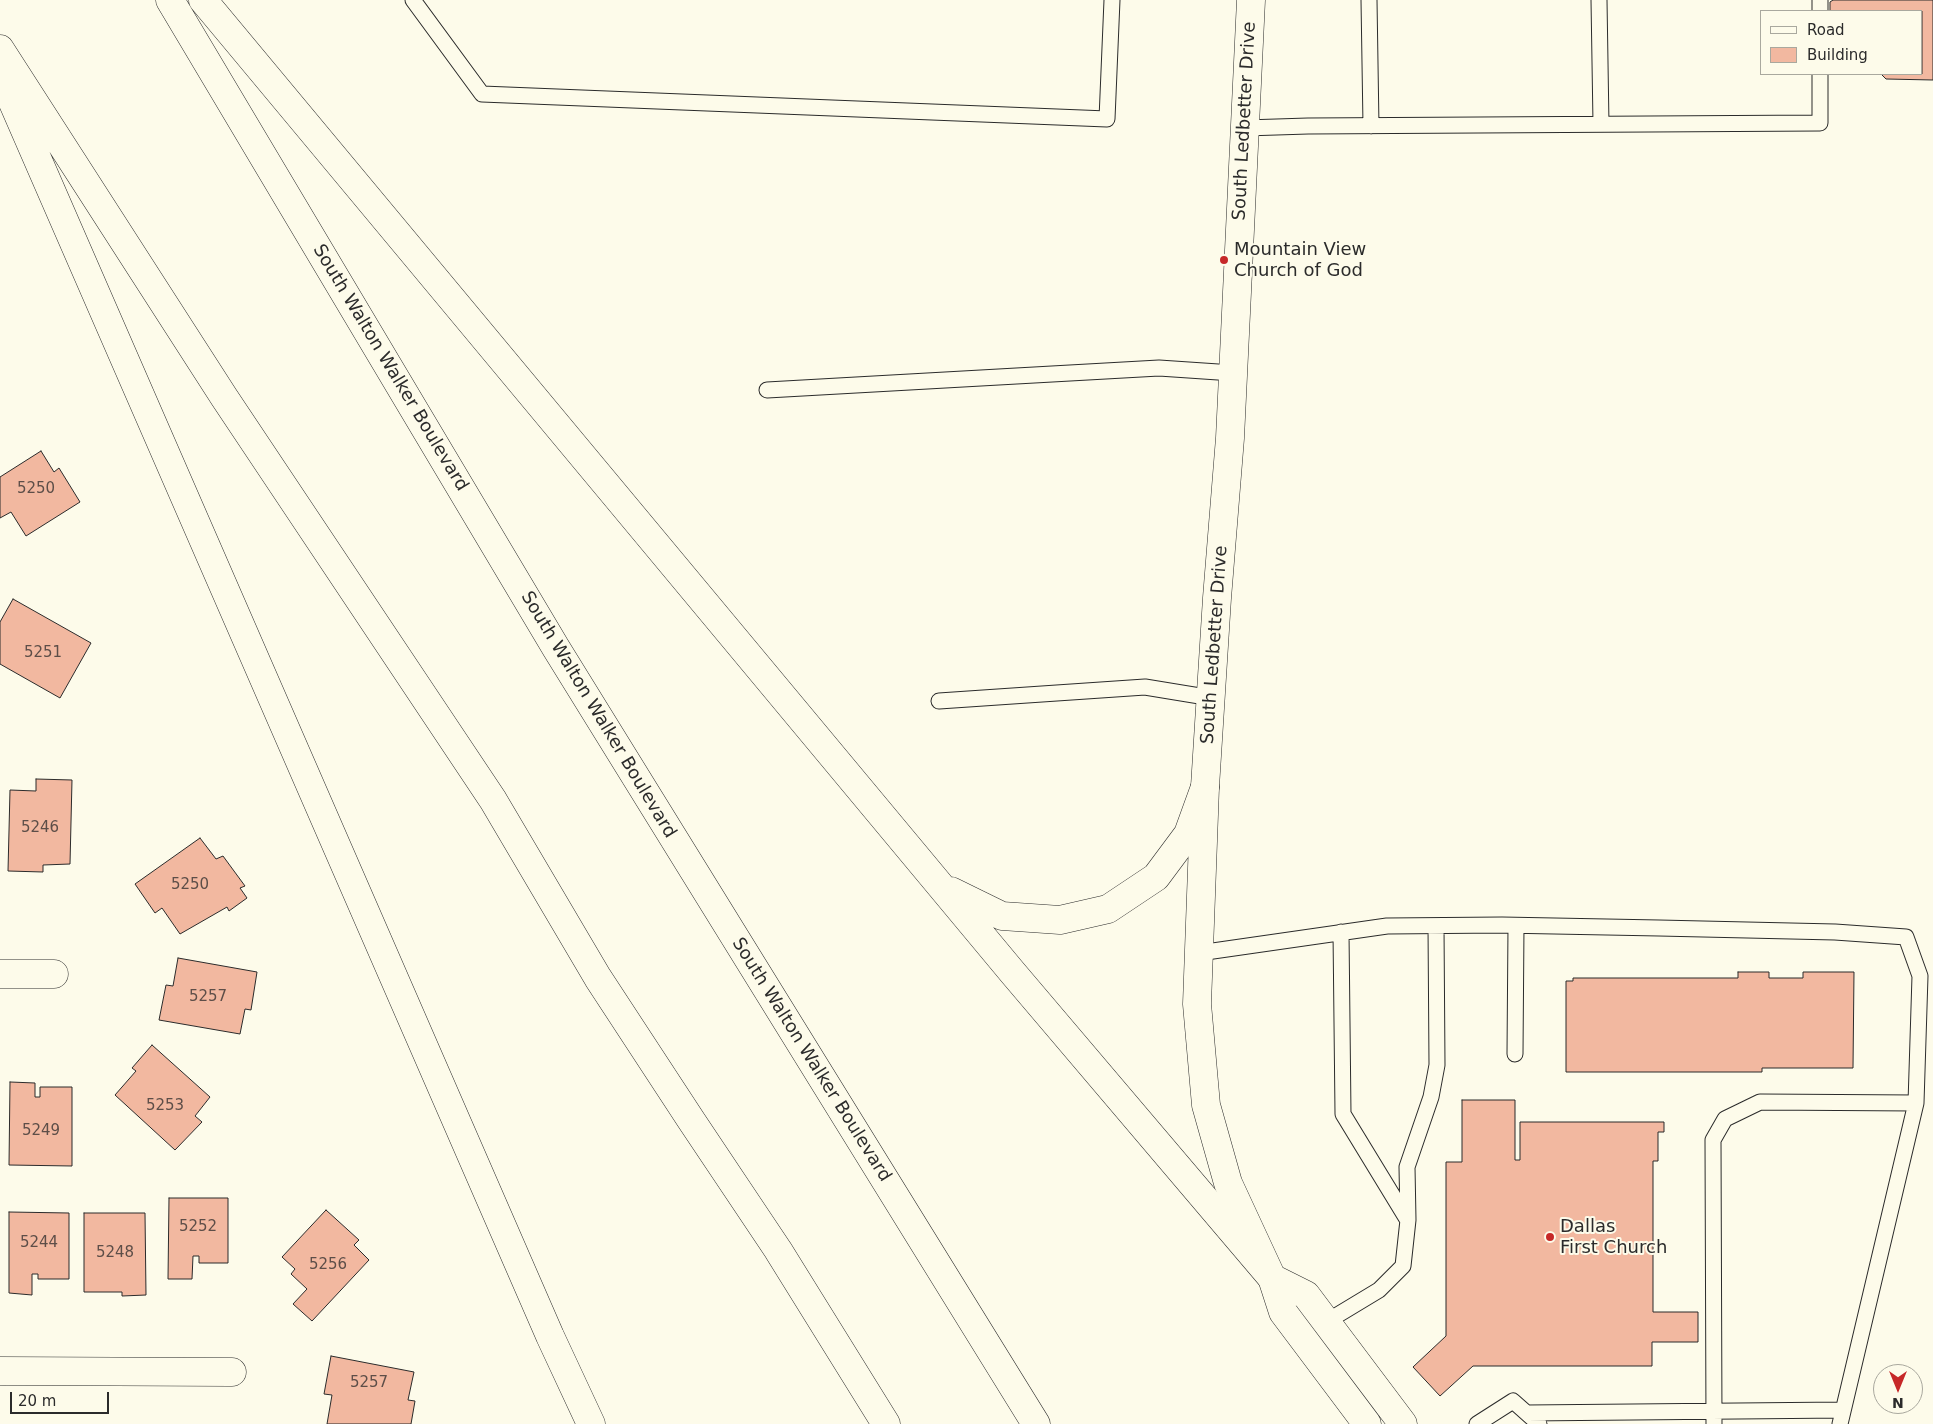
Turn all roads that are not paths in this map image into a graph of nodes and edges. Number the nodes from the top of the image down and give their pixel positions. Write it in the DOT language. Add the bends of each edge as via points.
graph roads {
  1 [pos="170,0"];
  2 [pos="203,0"];
  3 [pos="413,0"];
  4 [pos="1112,0"];
  5 [pos="1251,0"];
  6 [pos="1370,0"];
  7 [pos="1599,0"];
  8 [pos="0,48"];
  9 [pos="0,73"];
  10 [pos="1820,75"];
  11 [pos="1601,124"];
  12 [pos="1371,126"];
  13 [pos="1245,128"];
  14 [pos="1233,373"];
  15 [pos="767,390"];
  16 [pos="1212,698"];
  17 [pos="939,701"];
  18 [pos="1205,786"];
  19 [pos="929,872"];
  20 [pos="1436,926"];
  21 [pos="1516,926"];
  22 [pos="1341,932"];
  23 [pos="1199,953"];
  24 [pos="0,974"];
  25 [pos="54,974"];
  26 [pos="1515,1054"];
  27 [pos="1916,1103"];
  28 [pos="1408,1220"];
  29 [pos="1272,1278"];
  30 [pos="1326,1322"];
  31 [pos="0,1371"];
  32 [pos="232,1372"];
  33 [pos="1527,1413"];
  34 [pos="1841,1417"];
  35 [pos="1714,1418"];
  36 [pos="591,1424"];
  37 [pos="886,1424"];
  38 [pos="1036,1424"];
  39 [pos="1367,1424"];
  40 [pos="1403,1424"];
  41 [pos="1477,1424"];
  42 [pos="1539,1424"];
  1 -- 38 [label="main road, South Walton Walker Boulevard" via="556,648"];
  2 -- 19 [label="main road"];
  3 -- 4 [label="lane" via="482,94 1107,118"];
  5 -- 13 [label="main road, South Ledbetter Drive"];
  6 -- 12 [label="lane"];
  7 -- 11 [label="lane"];
  8 -- 37 [label="main road" via="224,397 493,800 598,978 778,1250"];
  9 -- 36 [label="main road"];
  10 -- 11 [label="lane" via="1820,123"];
  11 -- 12 [label="lane"];
  12 -- 13 [label="lane"];
  13 -- 14 [label="main road, South Ledbetter Drive"];
  14 -- 15 [label="lane" via="1159,368"];
  14 -- 16 [label="main road, South Ledbetter Drive"];
  16 -- 17 [label="lane" via="1145,688"];
  16 -- 18 [label="main road, South Ledbetter Drive"];
  18 -- 19 [label="main road" via="1188,834 1156,878 1108,909 1060,920 1002,916 954,893"];
  18 -- 23 [label="main road, South Ledbetter Drive"];
  19 -- 29 [label="main road"];
  20 -- 21 [label="lane"];
  20 -- 22 [label="lane" via="1387,926"];
  20 -- 28 [label="lane" via="1437,1065 1431,1097 1407,1166"];
  21 -- 26 [label="lane"];
  21 -- 27 [label="lane" via="1835,932 1906,937 1920,976"];
  22 -- 23 [label="lane"];
  22 -- 28 [label="lane" via="1343,1114"];
  23 -- 29 [label="main road, South Ledbetter Drive" via="1197,1004 1206,1105 1228,1183"];
  24 -- 25 [label="main road"];
  27 -- 34 [label="lane"];
  27 -- 35 [label="lane" via="1760,1102 1725,1119 1713,1140"];
  28 -- 30 [label="lane" via="1403,1266 1379,1290"];
  29 -- 30 [label="main road" via="1306,1295"];
  29 -- 39 [label="main road, South Ledbetter Drive" via="1283,1312"];
  30 -- 40 [label="main road"];
  31 -- 32 [label="main road"];
  33 -- 35 [label="lane"];
  33 -- 41 [label="lane" via="1514,1401"];
  33 -- 42 [label="lane"];
  34 -- 35 [label="lane"];
}
